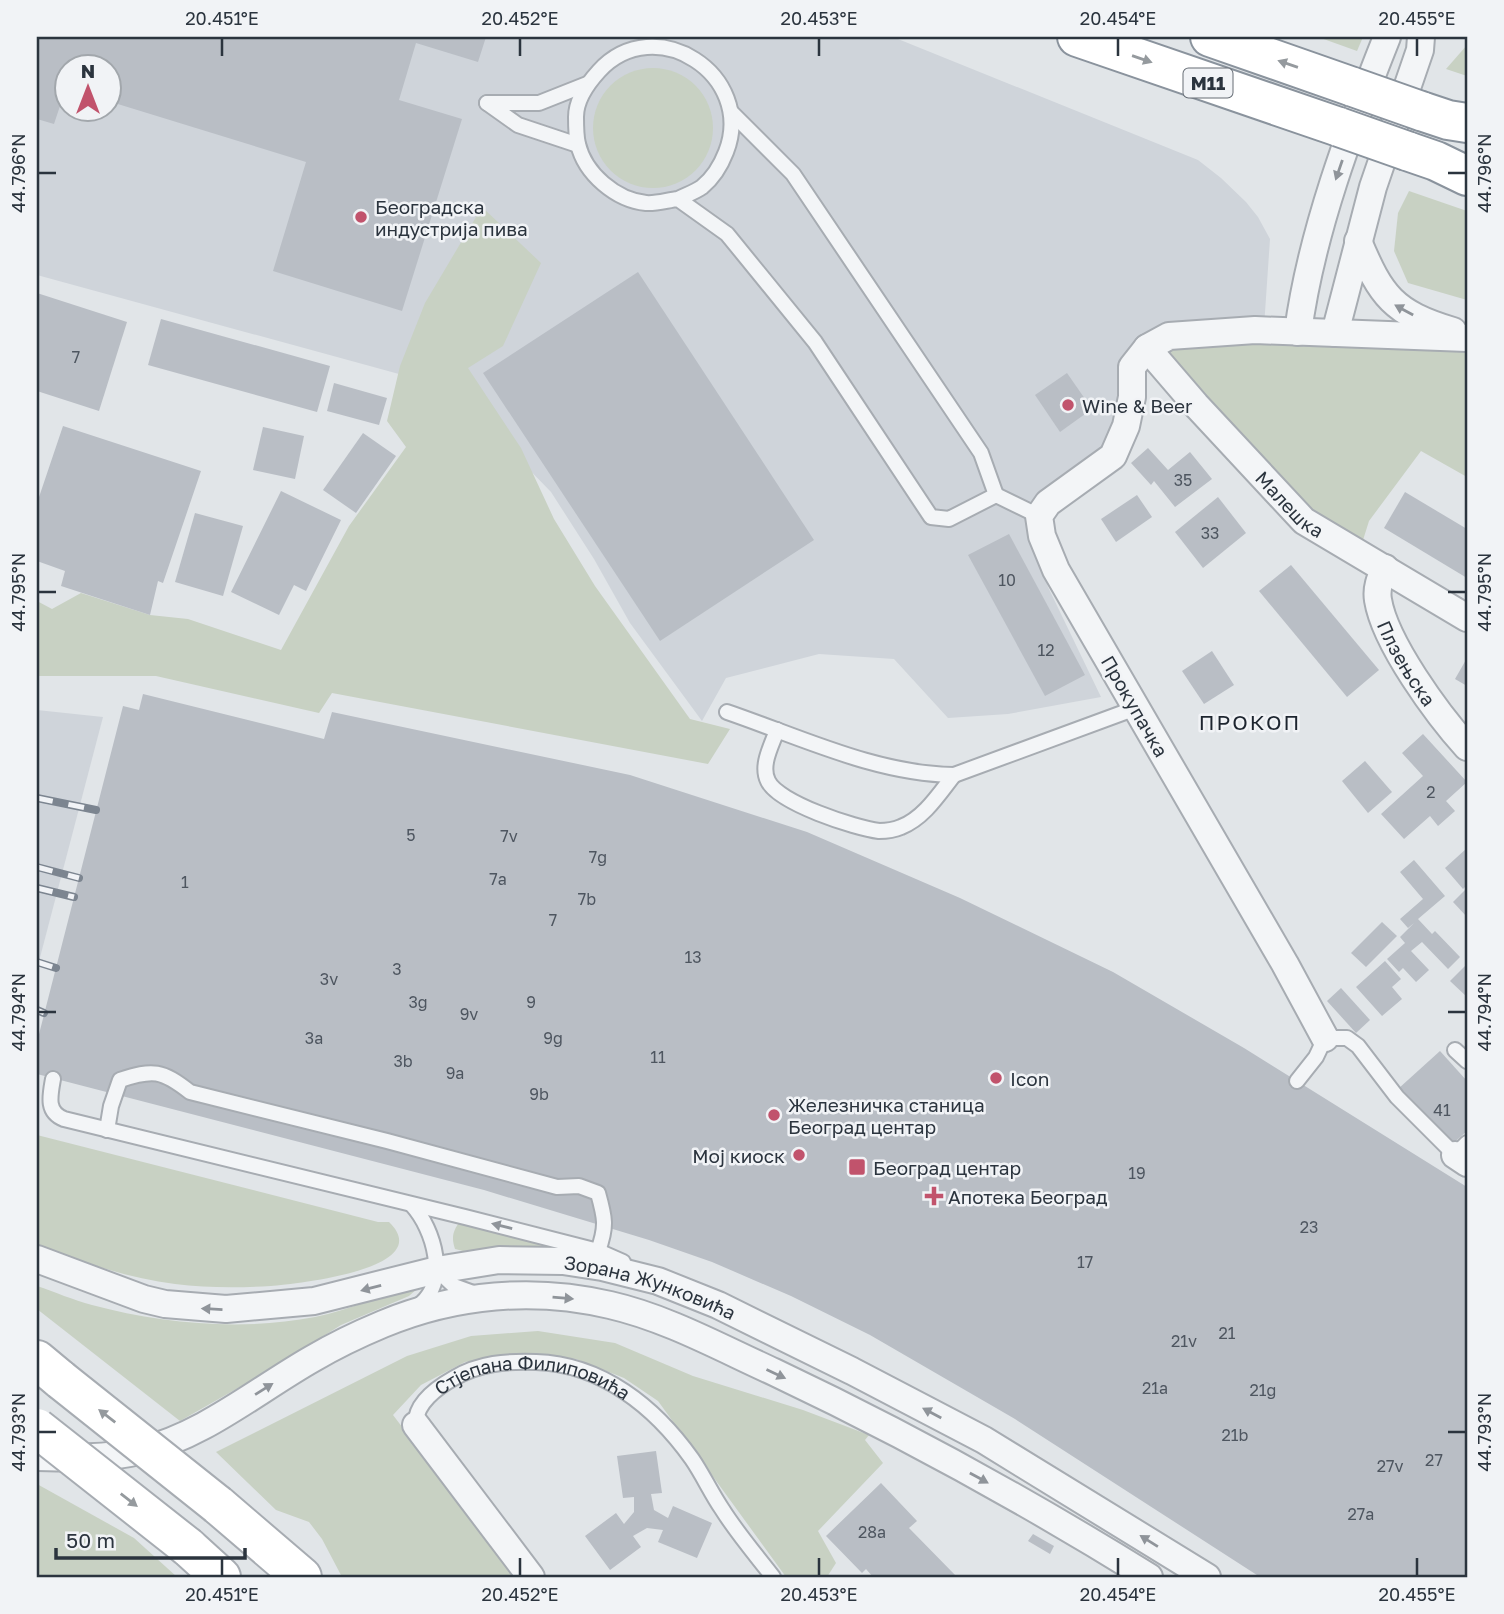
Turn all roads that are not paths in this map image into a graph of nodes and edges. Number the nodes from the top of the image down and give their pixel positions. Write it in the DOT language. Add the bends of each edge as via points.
graph roads {
  1 [pos="1077,37"];
  2 [pos="1210,37"];
  3 [pos="1387,37"];
  4 [pos="1423,41"];
  5 [pos="587,84"];
  6 [pos="731,112"];
  7 [pos="1451,120"];
  8 [pos="578,145"];
  9 [pos="1444,164"];
  10 [pos="678,199"];
  11 [pos="1358,241"];
  12 [pos="1298,332"];
  13 [pos="1335,333"];
  14 [pos="1467,336"];
  15 [pos="1147,348"];
  16 [pos="996,495"];
  17 [pos="1039,516"];
  18 [pos="1385,568"];
  19 [pos="1467,618"];
  20 [pos="1136,708"];
  21 [pos="727,712"];
  22 [pos="777,730"];
  23 [pos="1467,747"];
  24 [pos="954,775"];
  25 [pos="1325,1038"];
  26 [pos="1455,1050"];
  27 [pos="1467,1061"];
  28 [pos="52,1079"];
  29 [pos="1297,1081"];
  30 [pos="107,1130"];
  31 [pos="1463,1154"];
  32 [pos="412,1205"];
  33 [pos="450,1213"];
  34 [pos="431,1238"];
  35 [pos="597,1251"];
  36 [pos="37,1259"];
  37 [pos="437,1270"];
  38 [pos="658,1281"];
  39 [pos="495,1296"];
  40 [pos="402,1317"];
  41 [pos="49,1370"];
  42 [pos="416,1425"];
  43 [pos="37,1428"];
  44 [pos="37,1457"];
  45 [pos="221,1577"];
  46 [pos="302,1577"];
  47 [pos="531,1577"];
  48 [pos="773,1577"];
  49 [pos="1149,1577"];
  50 [pos="1207,1577"];
  1 -- 9 [label="main road, M11, one-way, bridge"];
  7 -- 2 [label="main road, M11, one-way, bridge"];
  3 -- 12 [label="street, one-way" via="1308,268"];
  4 -- 11 [label="street"];
  5 -- 6 [label="lane" via="608,61 637,48 669,48 698,60 713,75"];
  5 -- 8 [label="lane" via="576,114"];
  5 -- 8 [label="lane" via="539,103 487,103 518,125"];
  6 -- 10 [label="lane" via="731,140 721,166 702,186"];
  6 -- 16 [label="lane" via="793,173 981,453"];
  8 -- 10 [label="lane" via="592,173 616,194 647,203"];
  10 -- 16 [label="lane" via="727,233 815,342 931,517 949,519"];
  11 -- 13 [label="street"];
  14 -- 11 [label="street, one-way" via="1395,305 1379,287"];
  12 -- 13 [label="street"];
  12 -- 15 [label="street" via="1168,336"];
  13 -- 14 [label="street"];
  15 -- 17 [label="street" via="1132,367 1126,426 1113,456 1048,503"];
  15 -- 18 [label="street, Малешка" via="1304,521"];
  16 -- 17 [label="lane"];
  17 -- 20 [label="street, Прокупачка" via="1056,570"];
  18 -- 19 [label="street, Малешка"];
  18 -- 23 [label="street, Плзењска" via="1378,598 1382,618 1412,673"];
  20 -- 24 [label="lane"];
  20 -- 25 [label="street, Прокупачка"];
  21 -- 22 [label="lane"];
  22 -- 24 [label="lane" via="901,771"];
  22 -- 24 [label="lane" via="766,759 768,783 791,803 867,829 897,829 912,822"];
  25 -- 29 [label="lane"];
  25 -- 31 [label="lane" via="1347,1038 1358,1045 1397,1097"];
  26 -- 27 [label="lane"];
  28 -- 30 [label="lane" via="50,1107 57,1116"];
  30 -- 32 [label="lane"];
  30 -- 35 [label="lane" via="120,1080 146,1072 171,1077 190,1092 557,1187 579,1186 597,1193 605,1232"];
  32 -- 33 [label="lane"];
  32 -- 34 [label="lane"];
  33 -- 34 [label="lane" via="437,1223"];
  35 -- 33 [label="lane, one-way"];
  34 -- 37 [label="lane"];
  35 -- 38 [label="lane"];
  37 -- 36 [label="street, Зорана Жунковића, one-way" via="314,1301 226,1310 144,1299"];
  37 -- 38 [label="street, Зорана Жунковића" via="531,1259 602,1267"];
  37 -- 39 [label="lane" via="461,1290"];
  37 -- 40 [label="lane" via="429,1295"];
  50 -- 38 [label="street, Зорана Жунковића, one-way" via="984,1440 730,1311"];
  39 -- 40 [label="street, Зорана Жунковића" via="449,1302"];
  39 -- 49 [label="street, Зорана Жунковића, one-way" via="552,1296 610,1305 678,1329 929,1450"];
  44 -- 40 [label="street, Зорана Жунковића, one-way" via="85,1458 143,1450 205,1424 313,1358"];
  46 -- 41 [label="main road, one-way, bridge"];
  42 -- 47 [label="street, Стјепана Филиповића"];
  42 -- 48 [label="lane, Стјепана Филиповића" via="418,1410 436,1391 470,1370 497,1362 557,1364 604,1378 672,1432 722,1510"];
  43 -- 45 [label="main road, one-way, bridge"];
}
